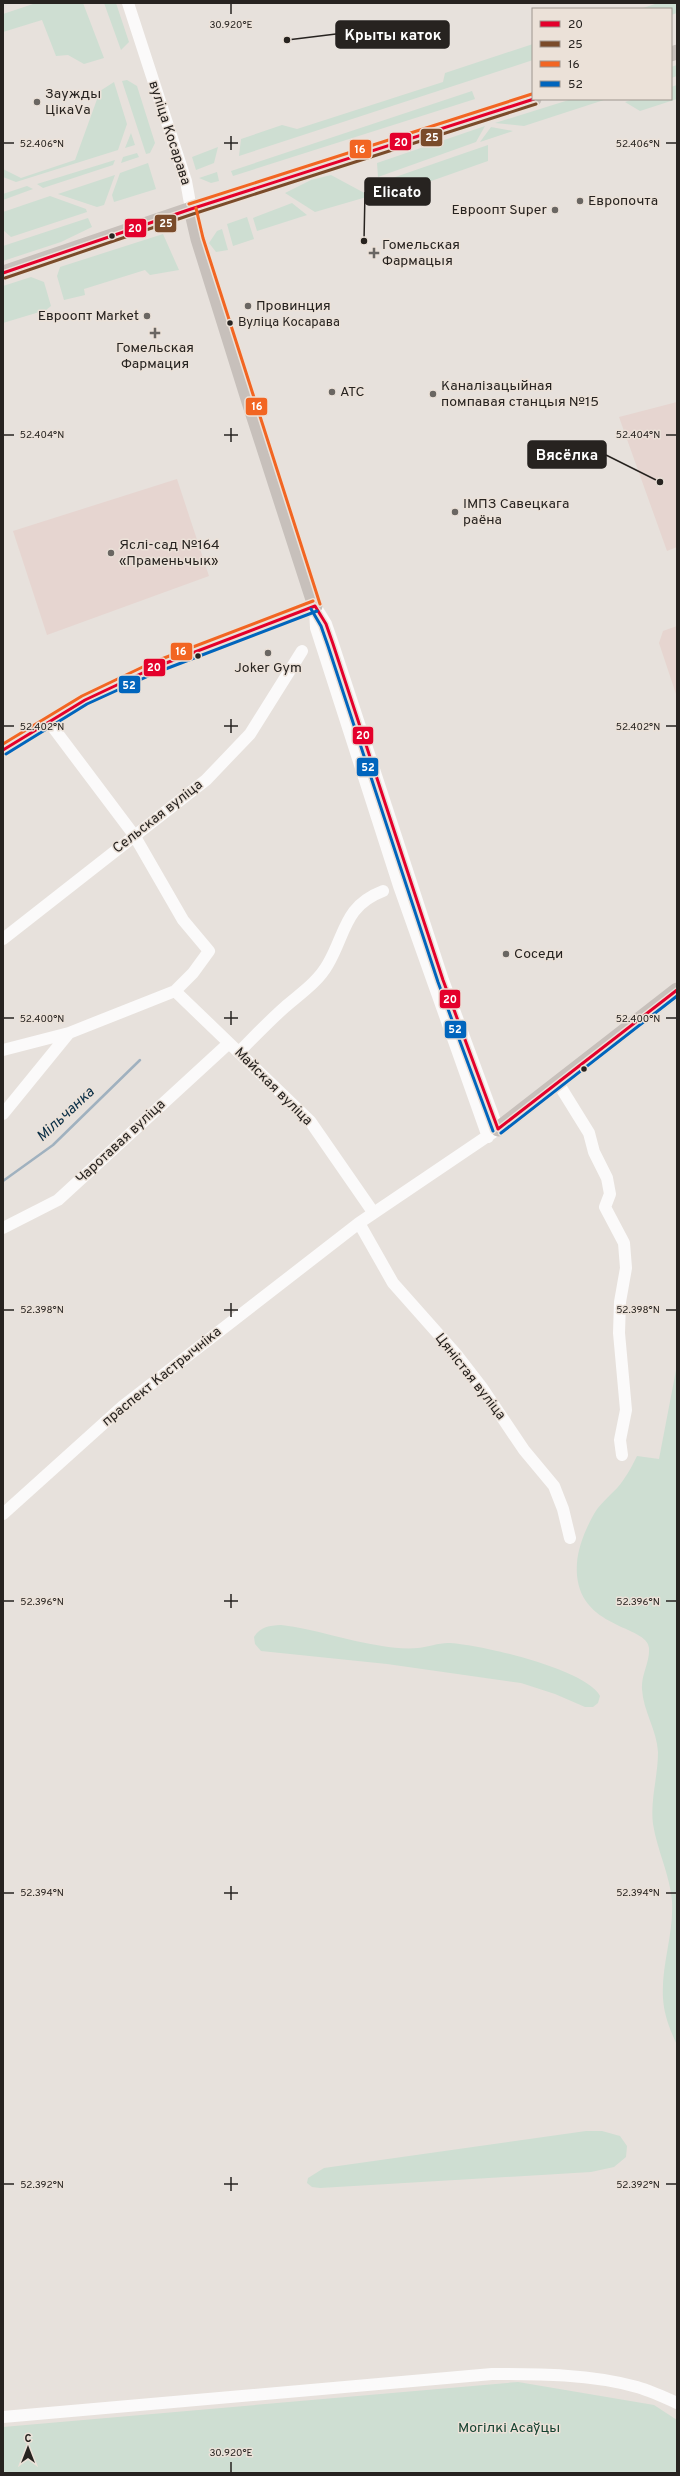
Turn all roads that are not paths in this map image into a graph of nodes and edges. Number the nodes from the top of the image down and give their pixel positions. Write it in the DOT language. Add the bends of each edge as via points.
graph roads {
  1 [pos="128,3"];
  2 [pos="532,100"];
  3 [pos="191,209"];
  4 [pos="3,273"];
  5 [pos="315,606"];
  6 [pos="302,651"];
  7 [pos="49,722"];
  8 [pos="3,750"];
  9 [pos="134,835"];
  10 [pos="382,891"];
  11 [pos="3,939"];
  12 [pos="677,990"];
  13 [pos="175,991"];
  14 [pos="69,1033"];
  15 [pos="229,1043"];
  16 [pos="3,1050"];
  17 [pos="239,1052"];
  18 [pos="558,1083"];
  19 [pos="3,1114"];
  20 [pos="493,1133"];
  21 [pos="373,1212"];
  22 [pos="359,1223"];
  23 [pos="3,1228"];
  24 [pos="622,1455"];
  25 [pos="3,1514"];
  26 [pos="570,1538"];
  27 [pos="677,2402"];
  28 [pos="3,2417"];
  1 -- 3 [label="street, вуліца Косарава" via="186,181"];
  2 -- 3 [label="main road"];
  3 -- 4 [label="main road"];
  3 -- 5 [label="main road, вуліца Косарава" via="198,239"];
  5 -- 7 [label="street" via="153,668 84,700"];
  5 -- 20 [label="street, вуліца Косарава" via="326,624 333,644"];
  6 -- 9 [label="street, Сельская вуліца" via="240,746 178,804"];
  7 -- 8 [label="street"];
  7 -- 9 [label="street"];
  9 -- 11 [label="street, Сельская вуліца"];
  9 -- 13 [label="street" via="182,920 208,948 208,954"];
  10 -- 17 [label="street" via="366,897 349,918 328,965 313,984 285,1007"];
  12 -- 18 [label="main road"];
  13 -- 14 [label="street"];
  13 -- 15 [label="street, Майская вуліца"];
  14 -- 16 [label="street"];
  14 -- 19 [label="street"];
  15 -- 17 [label="street, Майская вуліца"];
  15 -- 23 [label="street, Чаротавая вуліца" via="58,1200"];
  17 -- 21 [label="street, Майская вуліца" via="310,1121"];
  18 -- 20 [label="main road"];
  18 -- 24 [label="street" via="589,1133 594,1152 607,1178 610,1194 605,1207 624,1243 626,1268 620,1302 619,1333 626,1410 620,1440"];
  20 -- 21 [label="street, праспект Кастрычніка"];
  21 -- 22 [label="street, праспект Кастрычніка"];
  22 -- 25 [label="street, праспект Кастрычніка" via="123,1406"];
  22 -- 26 [label="street, Цяністая вуліца" via="393,1283 483,1389 524,1450 554,1486 563,1508"];
  27 -- 28 [label="street" via="637,2387 594,2380 542,2374 492,2374"];
}
